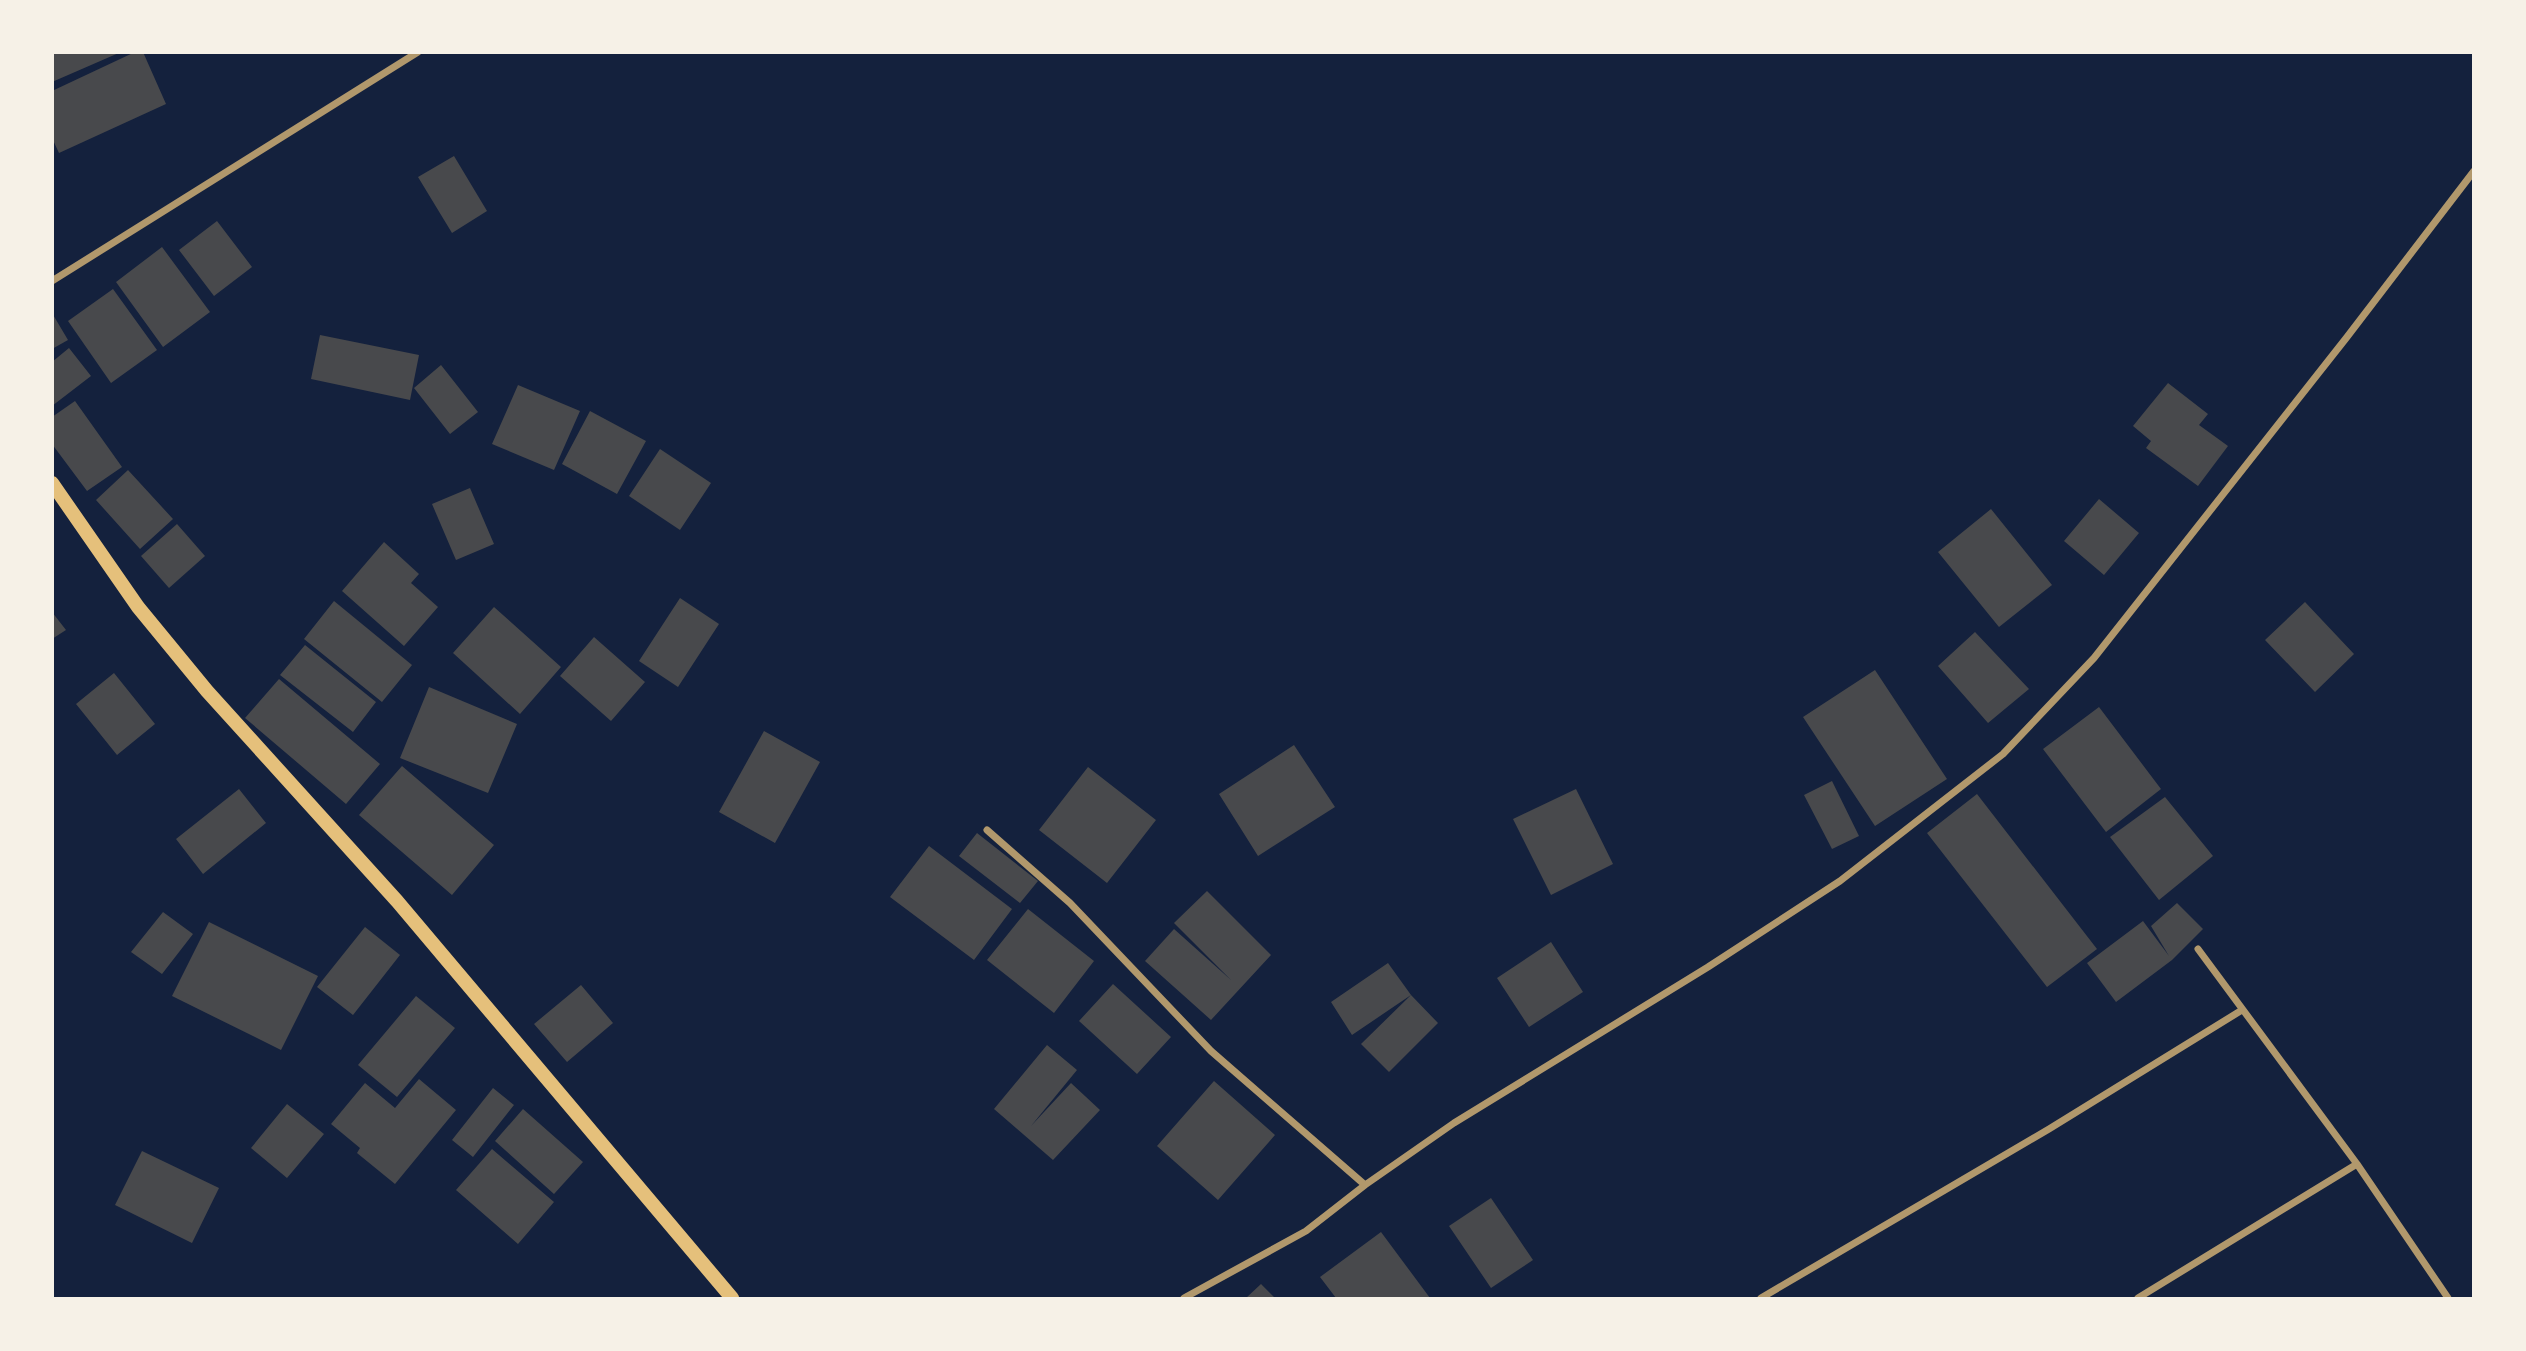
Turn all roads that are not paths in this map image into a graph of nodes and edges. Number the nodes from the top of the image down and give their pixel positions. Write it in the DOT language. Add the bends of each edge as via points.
graph roads {
  1 [pos="418,52"];
  2 [pos="2473,170"];
  3 [pos="52,281"];
  4 [pos="52,483"];
  5 [pos="987,830"];
  6 [pos="2198,949"];
  7 [pos="2242,1010"];
  8 [pos="2357,1164"];
  9 [pos="1365,1185"];
  10 [pos="732,1298"];
  11 [pos="1186,1298"];
  12 [pos="1761,1298"];
  13 [pos="2138,1298"];
  14 [pos="2448,1298"];
  1 -- 3 [label="street"];
  2 -- 9 [label="street" via="2094,658 2003,754 1840,881 1454,1123"];
  4 -- 10 [label="main road" via="138,607 207,691 397,901"];
  5 -- 9 [label="street" via="1070,903 1211,1051"];
  6 -- 7 [label="street"];
  7 -- 8 [label="street"];
  7 -- 12 [label="street"];
  8 -- 13 [label="street"];
  8 -- 14 [label="street"];
  9 -- 11 [label="street" via="1306,1231"];
}
